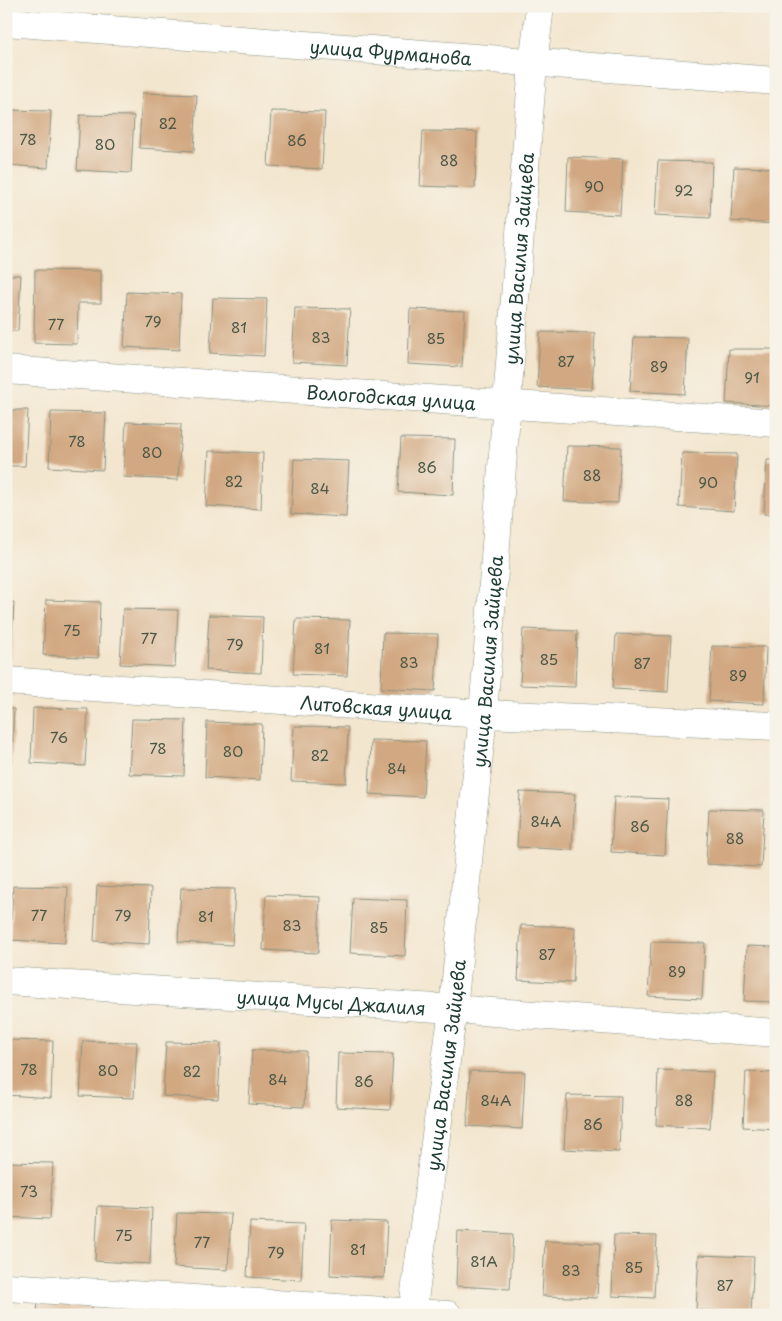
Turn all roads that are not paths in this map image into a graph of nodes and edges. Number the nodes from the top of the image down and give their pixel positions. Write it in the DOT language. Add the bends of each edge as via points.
graph roads {
  1 [pos="540,6"];
  2 [pos="6,22"];
  3 [pos="533,64"];
  4 [pos="776,81"];
  5 [pos="6,370"];
  6 [pos="507,405"];
  7 [pos="776,423"];
  8 [pos="6,681"];
  9 [pos="483,714"];
  10 [pos="776,726"];
  11 [pos="6,981"];
  12 [pos="454,1009"];
  13 [pos="776,1033"];
  14 [pos="6,1287"];
  15 [pos="412,1313"];
  16 [pos="448,1315"];
  1 -- 3 [label="street, улица Василия Зайцева"];
  2 -- 3 [label="street, улица Фурманова"];
  3 -- 4 [label="street, улица Фурманова"];
  3 -- 6 [label="street, улица Василия Зайцева"];
  5 -- 6 [label="street, Вологодская улица"];
  6 -- 7 [label="street, Вологодская улица"];
  6 -- 9 [label="street, улица Василия Зайцева"];
  8 -- 9 [label="street, Литовская улица"];
  9 -- 10 [label="street, Литовская улица"];
  9 -- 12 [label="street, улица Василия Зайцева"];
  11 -- 12 [label="street, улица Мусы Джалиля"];
  12 -- 13 [label="street, улица Мусы Джалиля"];
  12 -- 15 [label="street, улица Василия Зайцева"];
  14 -- 15 [label="street"];
  15 -- 16 [label="street"];
}
